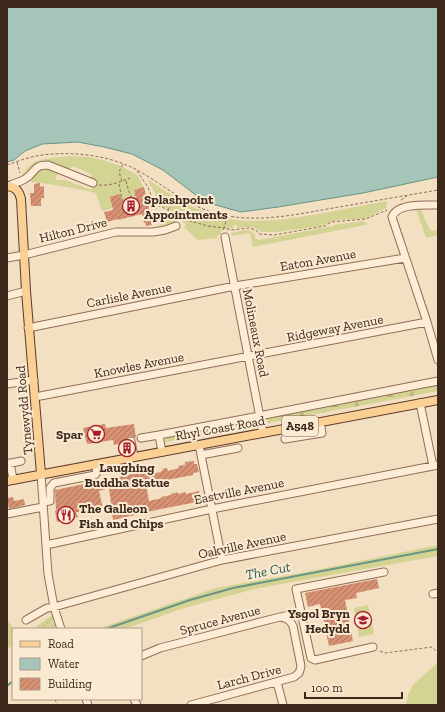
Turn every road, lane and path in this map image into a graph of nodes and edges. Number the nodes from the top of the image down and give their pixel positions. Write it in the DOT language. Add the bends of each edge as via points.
graph roads {
  1 [pos="17,162"];
  2 [pos="123,164"];
  3 [pos="7,165"];
  4 [pos="137,171"];
  5 [pos="19,173"];
  6 [pos="130,178"];
  7 [pos="126,180"];
  8 [pos="122,181"];
  9 [pos="93,183"];
  10 [pos="118,183"];
  11 [pos="7,186"];
  12 [pos="438,190"];
  13 [pos="177,195"];
  14 [pos="133,201"];
  15 [pos="153,203"];
  16 [pos="123,204"];
  17 [pos="438,205"];
  18 [pos="168,210"];
  19 [pos="389,210"];
  20 [pos="227,216"];
  21 [pos="160,223"];
  22 [pos="176,226"];
  23 [pos="224,228"];
  24 [pos="163,232"];
  25 [pos="224,237"];
  26 [pos="24,255"];
  27 [pos="7,258"];
  28 [pos="405,258"];
  29 [pos="235,286"];
  30 [pos="26,291"];
  31 [pos="7,296"];
  32 [pos="427,322"];
  33 [pos="28,328"];
  34 [pos="248,356"];
  35 [pos="438,360"];
  36 [pos="34,380"];
  37 [pos="438,381"];
  38 [pos="7,384"];
  39 [pos="35,397"];
  40 [pos="438,400"];
  41 [pos="420,403"];
  42 [pos="259,416"];
  43 [pos="320,422"];
  44 [pos="263,433"];
  45 [pos="158,435"];
  46 [pos="141,438"];
  47 [pos="285,439"];
  48 [pos="131,441"];
  49 [pos="199,445"];
  50 [pos="238,448"];
  51 [pos="162,452"];
  52 [pos="201,455"];
  53 [pos="134,457"];
  54 [pos="21,461"];
  55 [pos="9,463"];
  56 [pos="95,464"];
  57 [pos="435,466"];
  58 [pos="41,474"];
  59 [pos="10,480"];
  60 [pos="43,504"];
  61 [pos="212,509"];
  62 [pos="7,514"];
  63 [pos="438,519"];
  64 [pos="46,545"];
  65 [pos="222,560"];
  66 [pos="384,572"];
  67 [pos="54,607"];
  68 [pos="301,612"];
  69 [pos="280,617"];
  70 [pos="26,620"];
  71 [pos="61,628"];
  72 [pos="295,636"];
  73 [pos="373,647"];
  74 [pos="438,653"];
  75 [pos="142,656"];
  76 [pos="277,682"];
  77 [pos="202,704"];
  78 [pos="191,705"];
  79 [pos="283,705"];
  1 -- 2 [label="path" via="55,154 89,154"];
  1 -- 3 [label="path"];
  1 -- 5 [label="path"];
  2 -- 4 [label="path"];
  2 -- 8 [label="path" via="119,172"];
  4 -- 13 [label="path"];
  4 -- 15 [label="path" via="148,187"];
  6 -- 7 [label="path"];
  7 -- 8 [label="path"];
  7 -- 14 [label="path"];
  8 -- 10 [label="path"];
  9 -- 10 [label="path"];
  9 -- 11 [label="street" via="42,165 26,179"];
  10 -- 16 [label="path"];
  11 -- 26 [label="main road, Tynewydd Road" via="16,189 21,199"];
  12 -- 20 [label="path" via="292,215 251,218"];
  13 -- 18 [label="path"];
  13 -- 20 [label="path" via="192,205"];
  15 -- 18 [label="path"];
  15 -- 21 [label="path"];
  17 -- 28 [label="street" via="412,206 393,213"];
  18 -- 21 [label="path"];
  18 -- 23 [label="path" via="186,220"];
  19 -- 23 [label="path" via="366,219 331,222 325,226 274,235 259,234 253,229"];
  20 -- 23 [label="path"];
  21 -- 24 [label="path"];
  22 -- 24 [label="street, Hilton Drive"];
  24 -- 26 [label="street, Hilton Drive" via="116,232"];
  25 -- 29 [label="street, Molineaux Road"];
  26 -- 27 [label="street, Hilton Drive"];
  26 -- 30 [label="main road, Tynewydd Road"];
  28 -- 29 [label="street, Eaton Avenue"];
  28 -- 32 [label="street"];
  29 -- 33 [label="street, Carlisle Avenue"];
  29 -- 34 [label="street, Molineaux Road"];
  30 -- 31 [label="street"];
  30 -- 33 [label="main road, Tynewydd Road"];
  32 -- 34 [label="street, Ridgeway Avenue"];
  32 -- 35 [label="street"];
  33 -- 36 [label="main road, Tynewydd Road"];
  34 -- 39 [label="street, Knowles Avenue"];
  34 -- 42 [label="street, Molineaux Road"];
  36 -- 38 [label="street"];
  36 -- 39 [label="main road, Tynewydd Road"];
  37 -- 42 [label="street"];
  39 -- 58 [label="main road, Tynewydd Road"];
  40 -- 41 [label="main road, Rhyl Coast Road / A548"];
  41 -- 43 [label="main road, Rhyl Coast Road / A548"];
  41 -- 57 [label="street"];
  42 -- 44 [label="street, Molineaux Road"];
  42 -- 45 [label="street"];
  43 -- 44 [label="main road, Rhyl Coast Road / A548"];
  43 -- 47 [label="street" via="322,433"];
  44 -- 49 [label="main road, Rhyl Coast Road / A548"];
  45 -- 46 [label="street"];
  45 -- 51 [label="street"];
  48 -- 53 [label="street"];
  49 -- 51 [label="main road, Rhyl Coast Road / A548"];
  49 -- 52 [label="street"];
  50 -- 52 [label="street"];
  51 -- 53 [label="main road, Rhyl Coast Road / A548"];
  52 -- 61 [label="street"];
  53 -- 56 [label="main road, Rhyl Coast Road / A548"];
  54 -- 55 [label="street"];
  55 -- 59 [label="street"];
  56 -- 58 [label="main road, Rhyl Coast Road / A548"];
  56 -- 60 [label="street" via="95,474 54,483 50,488 50,501"];
  57 -- 61 [label="street, Eastville Avenue"];
  58 -- 59 [label="main road, Rhyl Coast Road / A548"];
  58 -- 60 [label="street, Tynewydd Road"];
  60 -- 62 [label="street"];
  60 -- 64 [label="street, Tynewydd Road"];
  61 -- 64 [label="street, Eastville Avenue"];
  61 -- 65 [label="street"];
  63 -- 65 [label="street, Oakville Avenue"];
  64 -- 67 [label="street, Tynewydd Road"];
  65 -- 67 [label="street, Oakville Avenue"];
  66 -- 68 [label="street" via="296,589"];
  67 -- 70 [label="street, Oakville Avenue" via="47,608"];
  67 -- 71 [label="street, Tynewydd Road"];
  68 -- 69 [label="street"];
  68 -- 73 [label="street" via="311,658 315,660"];
  69 -- 72 [label="street, Spruce Avenue" via="291,623"];
  69 -- 75 [label="street, Spruce Avenue" via="160,648"];
  72 -- 76 [label="street, Larch Drive" via="300,670 294,677"];
  73 -- 74 [label="path" via="385,653 432,647"];
  76 -- 77 [label="street, Larch Drive"];
  76 -- 79 [label="street"];
  77 -- 78 [label="street, Larch Drive"];
}
